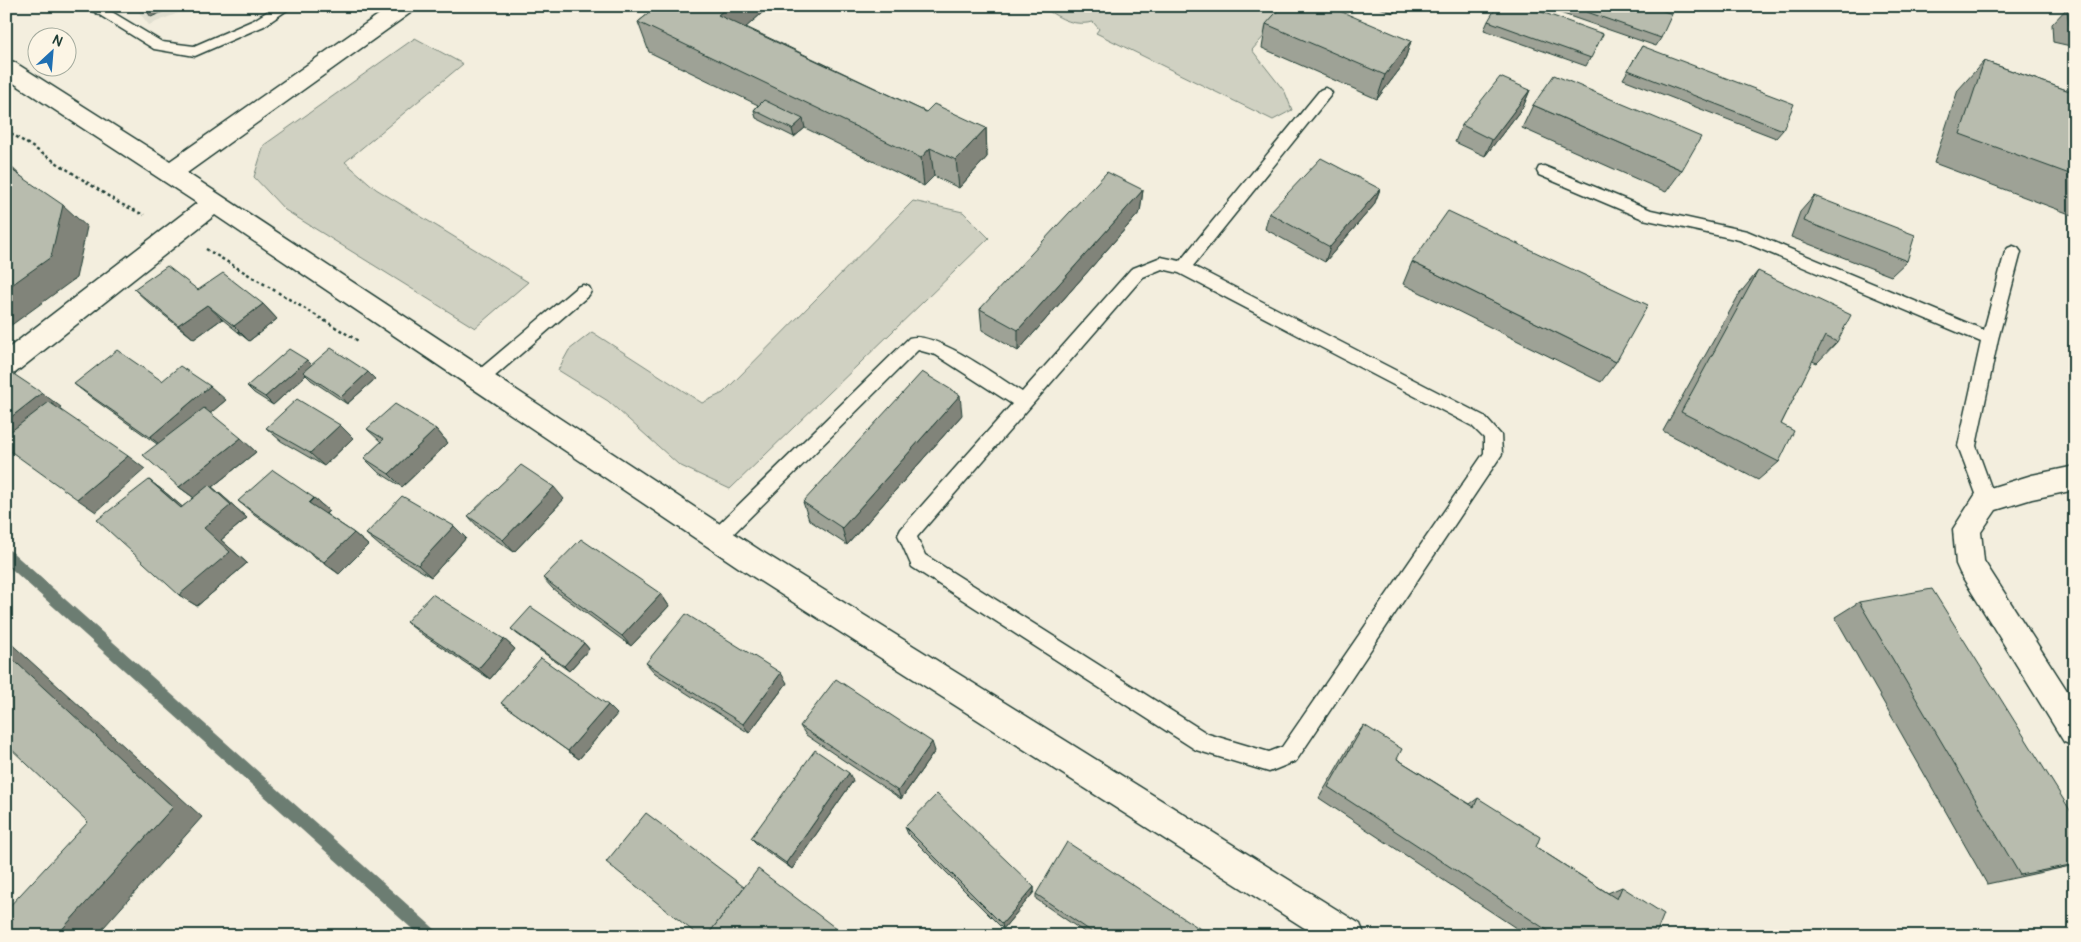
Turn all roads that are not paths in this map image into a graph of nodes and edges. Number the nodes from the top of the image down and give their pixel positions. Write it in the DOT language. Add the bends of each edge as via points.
graph roads {
  1 [pos="92,6"];
  2 [pos="286,6"];
  3 [pos="406,6"];
  4 [pos="6,67"];
  5 [pos="1325,93"];
  6 [pos="1544,171"];
  7 [pos="170,172"];
  8 [pos="215,202"];
  9 [pos="2013,252"];
  10 [pos="1183,268"];
  11 [pos="583,290"];
  12 [pos="1990,339"];
  13 [pos="6,366"];
  14 [pos="480,379"];
  15 [pos="1023,402"];
  16 [pos="2075,478"];
  17 [pos="1986,501"];
  18 [pos="717,538"];
  19 [pos="2075,731"];
  20 [pos="1348,936"];
  1 -- 2 [label="lane" via="159,46 195,51 259,23"];
  3 -- 7 [label="street"];
  4 -- 7 [label="street"];
  5 -- 10 [label="lane"];
  6 -- 12 [label="lane" via="1648,215 1742,235"];
  7 -- 8 [label="street"];
  8 -- 13 [label="street"];
  8 -- 14 [label="street"];
  9 -- 12 [label="lane"];
  10 -- 15 [label="lane" via="1161,263 1137,273"];
  10 -- 15 [label="lane" via="1478,421 1492,435 1493,454 1289,754 1269,762 1203,744 918,561 907,535"];
  11 -- 14 [label="lane"];
  12 -- 17 [label="lane" via="1967,446"];
  14 -- 18 [label="street"];
  15 -- 18 [label="lane" via="941,350 915,343"];
  16 -- 17 [label="street"];
  17 -- 19 [label="street" via="1967,529 1970,564"];
  18 -- 20 [label="street"];
}
